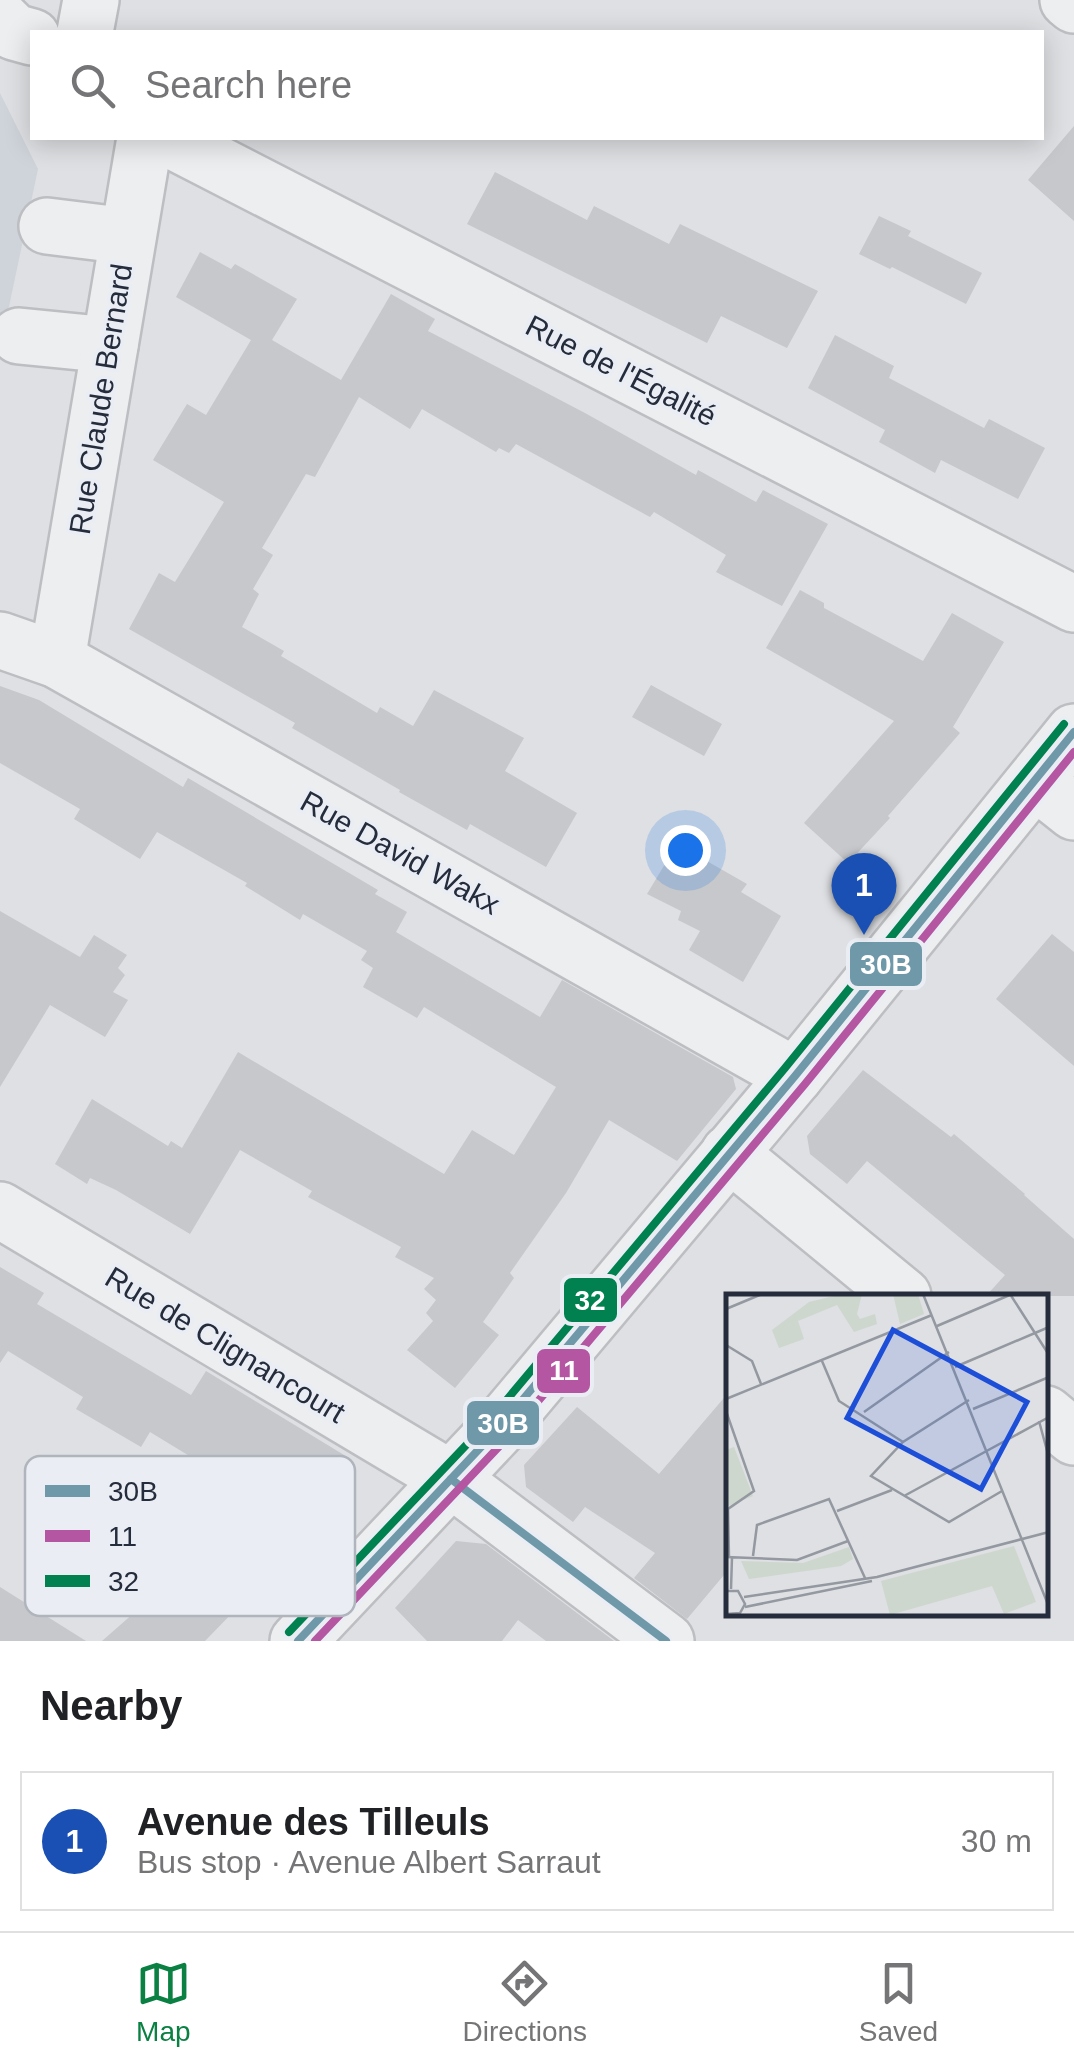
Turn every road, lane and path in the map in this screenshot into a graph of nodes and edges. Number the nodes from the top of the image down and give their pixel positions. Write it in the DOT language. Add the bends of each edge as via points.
graph roads {
  1 [pos="91,0"];
  2 [pos="1068,0"];
  3 [pos="1074,5"];
  4 [pos="0,18"];
  5 [pos="84,30"];
  6 [pos="30,36"];
  7 [pos="144,140"];
  8 [pos="171,140"];
  9 [pos="47,226"];
  10 [pos="128,236"];
  11 [pos="19,336"];
  12 [pos="110,345"];
  13 [pos="1074,604"];
  14 [pos="0,640"];
  15 [pos="57,660"];
  16 [pos="1074,732"];
  17 [pos="1054,796"];
  18 [pos="796,1076"];
  19 [pos="729,1153"];
  20 [pos="0,1210"];
  21 [pos="900,1294"];
  22 [pos="1049,1416"];
  23 [pos="1074,1437"];
  24 [pos="451,1479"];
  25 [pos="355,1581"];
  26 [pos="322,1616"];
  27 [pos="298,1641"];
  28 [pos="666,1641"];
  1 -- 5 [label="street"];
  2 -- 3 [label="street"];
  4 -- 6 [label="street"];
  7 -- 10 [label="street, Rue Claude Bernard"];
  8 -- 13 [label="street, Rue de l'Égalité"];
  9 -- 10 [label="street"];
  10 -- 12 [label="street, Rue Claude Bernard"];
  11 -- 12 [label="street"];
  12 -- 15 [label="street, Rue Claude Bernard"];
  14 -- 15 [label="street, Rue David Wakx"];
  15 -- 18 [label="street, Rue David Wakx"];
  16 -- 17 [label="street"];
  17 -- 18 [label="street"];
  18 -- 19 [label="street"];
  19 -- 21 [label="street"];
  19 -- 24 [label="street"];
  20 -- 24 [label="street, Rue de Clignancourt"];
  22 -- 23 [label="street"];
  24 -- 25 [label="street"];
  24 -- 28 [label="street, Rue de Clignancourt"];
  26 -- 27 [label="street"];
}
